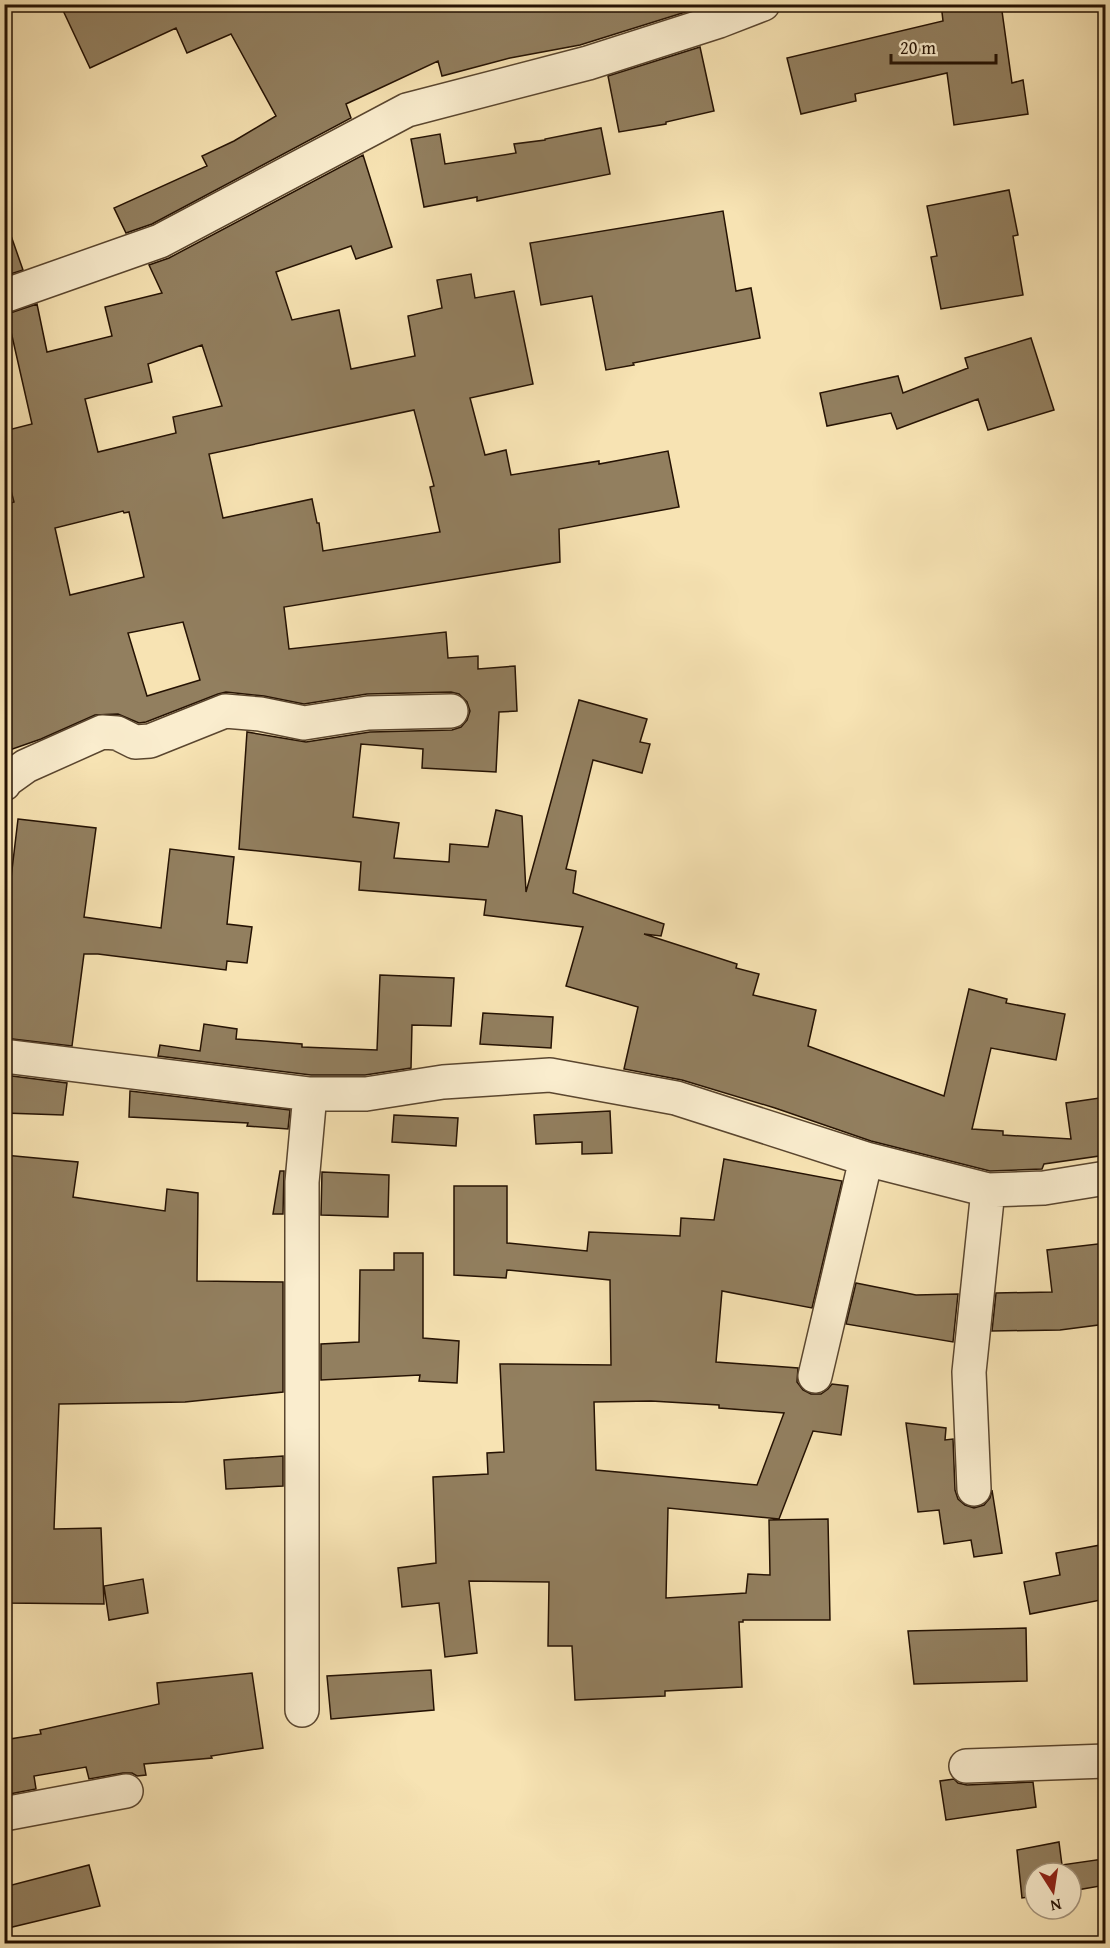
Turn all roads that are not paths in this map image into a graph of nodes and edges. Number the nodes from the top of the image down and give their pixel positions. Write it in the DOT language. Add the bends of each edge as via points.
graph roads {
  1 [pos="763,4"];
  2 [pos="4,296"];
  3 [pos="451,711"];
  4 [pos="4,784"];
  5 [pos="4,1056"];
  6 [pos="310,1094"];
  7 [pos="866,1159"];
  8 [pos="1106,1178"];
  9 [pos="988,1190"];
  10 [pos="815,1376"];
  11 [pos="974,1489"];
  12 [pos="302,1710"];
  13 [pos="1106,1761"];
  14 [pos="966,1766"];
  15 [pos="126,1791"];
  16 [pos="4,1814"];
  1 -- 2 [label="street" via="588,63 407,111 160,241"];
  3 -- 4 [label="street" via="368,713 304,723 225,711 150,741 135,742 117,733 102,732 26,766"];
  5 -- 6 [label="street"];
  6 -- 7 [label="street" via="366,1094 443,1082 550,1075 676,1098"];
  6 -- 12 [label="street" via="302,1182"];
  7 -- 9 [label="street"];
  7 -- 10 [label="street"];
  8 -- 9 [label="street" via="1044,1188"];
  9 -- 11 [label="street" via="969,1372"];
  13 -- 14 [label="street"];
  15 -- 16 [label="street"];
}
